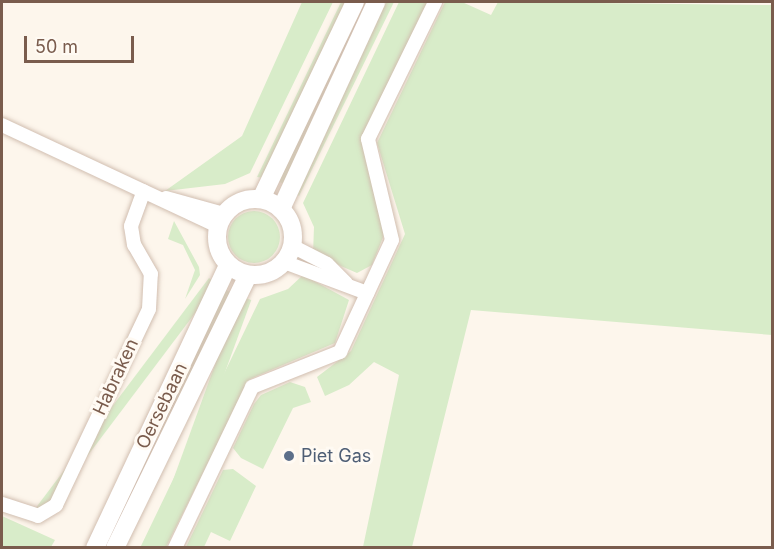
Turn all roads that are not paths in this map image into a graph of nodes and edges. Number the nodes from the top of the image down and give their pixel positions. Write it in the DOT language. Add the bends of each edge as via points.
graph roads {
  1 [pos="355,2"];
  2 [pos="376,2"];
  3 [pos="435,2"];
  4 [pos="2,125"];
  5 [pos="144,191"];
  6 [pos="261,199"];
  7 [pos="281,209"];
  8 [pos="221,220"];
  9 [pos="288,254"];
  10 [pos="228,265"];
  11 [pos="248,275"];
  12 [pos="367,293"];
  13 [pos="2,504"];
  14 [pos="94,548"];
  15 [pos="115,548"];
  16 [pos="175,548"];
  1 -- 6 [label="main road"];
  2 -- 7 [label="main road"];
  3 -- 12 [label="street" via="368,139 393,230"];
  4 -- 5 [label="street"];
  5 -- 8 [label="street"];
  5 -- 13 [label="street, Habraken" via="130,226 134,245 151,274 149,309 56,505 38,516"];
  6 -- 7 [label="main road"];
  6 -- 8 [label="main road" via="240,201"];
  7 -- 9 [label="main road" via="291,226"];
  8 -- 10 [label="main road" via="216,240"];
  9 -- 11 [label="main road" via="261,275"];
  9 -- 12 [label="street"];
  10 -- 11 [label="main road"];
  10 -- 14 [label="main road, Oersebaan"];
  11 -- 15 [label="main road, Oersebaan"];
  12 -- 16 [label="street" via="340,352 252,387"];
}
